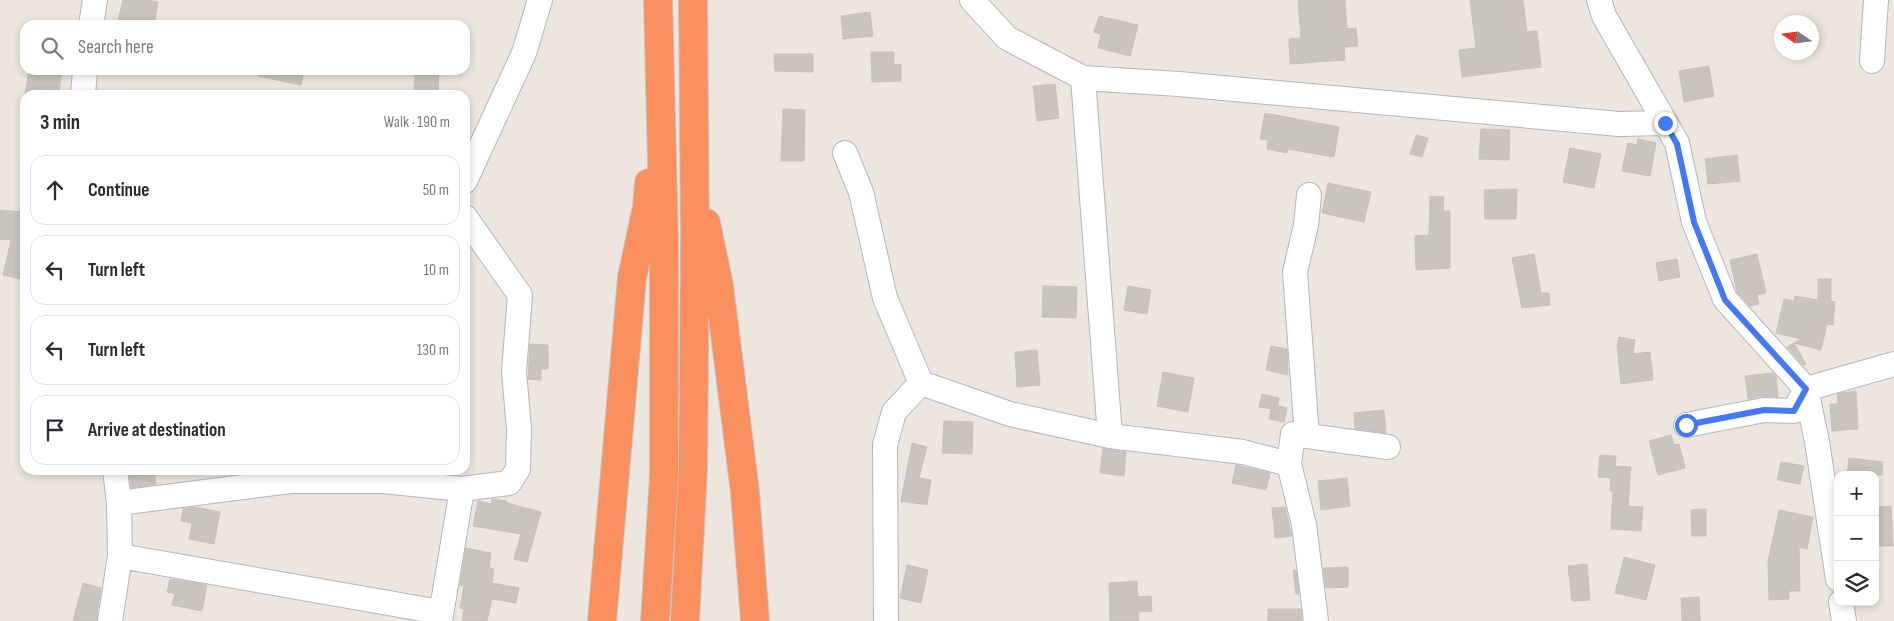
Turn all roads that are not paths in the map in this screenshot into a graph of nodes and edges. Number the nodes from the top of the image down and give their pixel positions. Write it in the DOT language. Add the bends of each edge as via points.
graph roads {
  1 [pos="94,0"];
  2 [pos="540,0"];
  3 [pos="658,0"];
  4 [pos="693,0"];
  5 [pos="972,0"];
  6 [pos="1599,0"];
  7 [pos="1876,0"];
  8 [pos="92,20"];
  9 [pos="1872,61"];
  10 [pos="694,73"];
  11 [pos="85,75"];
  12 [pos="1083,78"];
  13 [pos="660,79"];
  14 [pos="83,90"];
  15 [pos="1665,123"];
  16 [pos="845,153"];
  17 [pos="470,170"];
  18 [pos="1309,195"];
  19 [pos="470,224"];
  20 [pos="1894,364"];
  21 [pos="921,383"];
  22 [pos="1806,389"];
  23 [pos="1686,425"];
  24 [pos="1110,436"];
  25 [pos="1307,436"];
  26 [pos="1388,447"];
  27 [pos="1289,464"];
  28 [pos="116,475"];
  29 [pos="462,489"];
  30 [pos="119,503"];
  31 [pos="120,556"];
  32 [pos="1835,561"];
  33 [pos="1842,606"];
  34 [pos="440,617"];
  35 [pos="110,621"];
  36 [pos="602,621"];
  37 [pos="655,621"];
  38 [pos="685,621"];
  39 [pos="755,621"];
  40 [pos="886,621"];
  41 [pos="1316,621"];
  42 [pos="1844,621"];
  1 -- 8 [label="street"];
  2 -- 17 [label="street" via="524,53"];
  3 -- 13 [label="highway"];
  4 -- 10 [label="highway"];
  5 -- 12 [label="street" via="1007,38"];
  6 -- 15 [label="street" via="1604,16"];
  7 -- 9 [label="street"];
  10 -- 38 [label="highway" via="693,469"];
  10 -- 39 [label="highway" via="707,230 722,306 745,492"];
  11 -- 14 [label="street"];
  12 -- 15 [label="street" via="1619,124"];
  12 -- 24 [label="street"];
  13 -- 36 [label="highway" via="647,207 632,278"];
  13 -- 37 [label="highway" via="664,476"];
  15 -- 22 [label="street" via="1677,144 1694,222 1725,300"];
  16 -- 21 [label="street" via="861,192 885,298"];
  18 -- 25 [label="street" via="1295,272"];
  19 -- 29 [label="street" via="520,295 514,372 519,429 518,469 510,483"];
  20 -- 22 [label="street"];
  21 -- 24 [label="street" via="1010,414"];
  21 -- 40 [label="street" via="894,412 885,445"];
  22 -- 23 [label="street" via="1794,411 1764,410"];
  22 -- 32 [label="street"];
  24 -- 27 [label="street" via="1243,452"];
  25 -- 26 [label="street"];
  25 -- 27 [label="street" via="1294,434"];
  27 -- 41 [label="street" via="1304,525"];
  28 -- 30 [label="street"];
  29 -- 30 [label="street" via="383,480 290,481"];
  29 -- 34 [label="street"];
  30 -- 31 [label="street"];
  31 -- 34 [label="street"];
  31 -- 35 [label="street"];
  33 -- 42 [label="street"];
}
